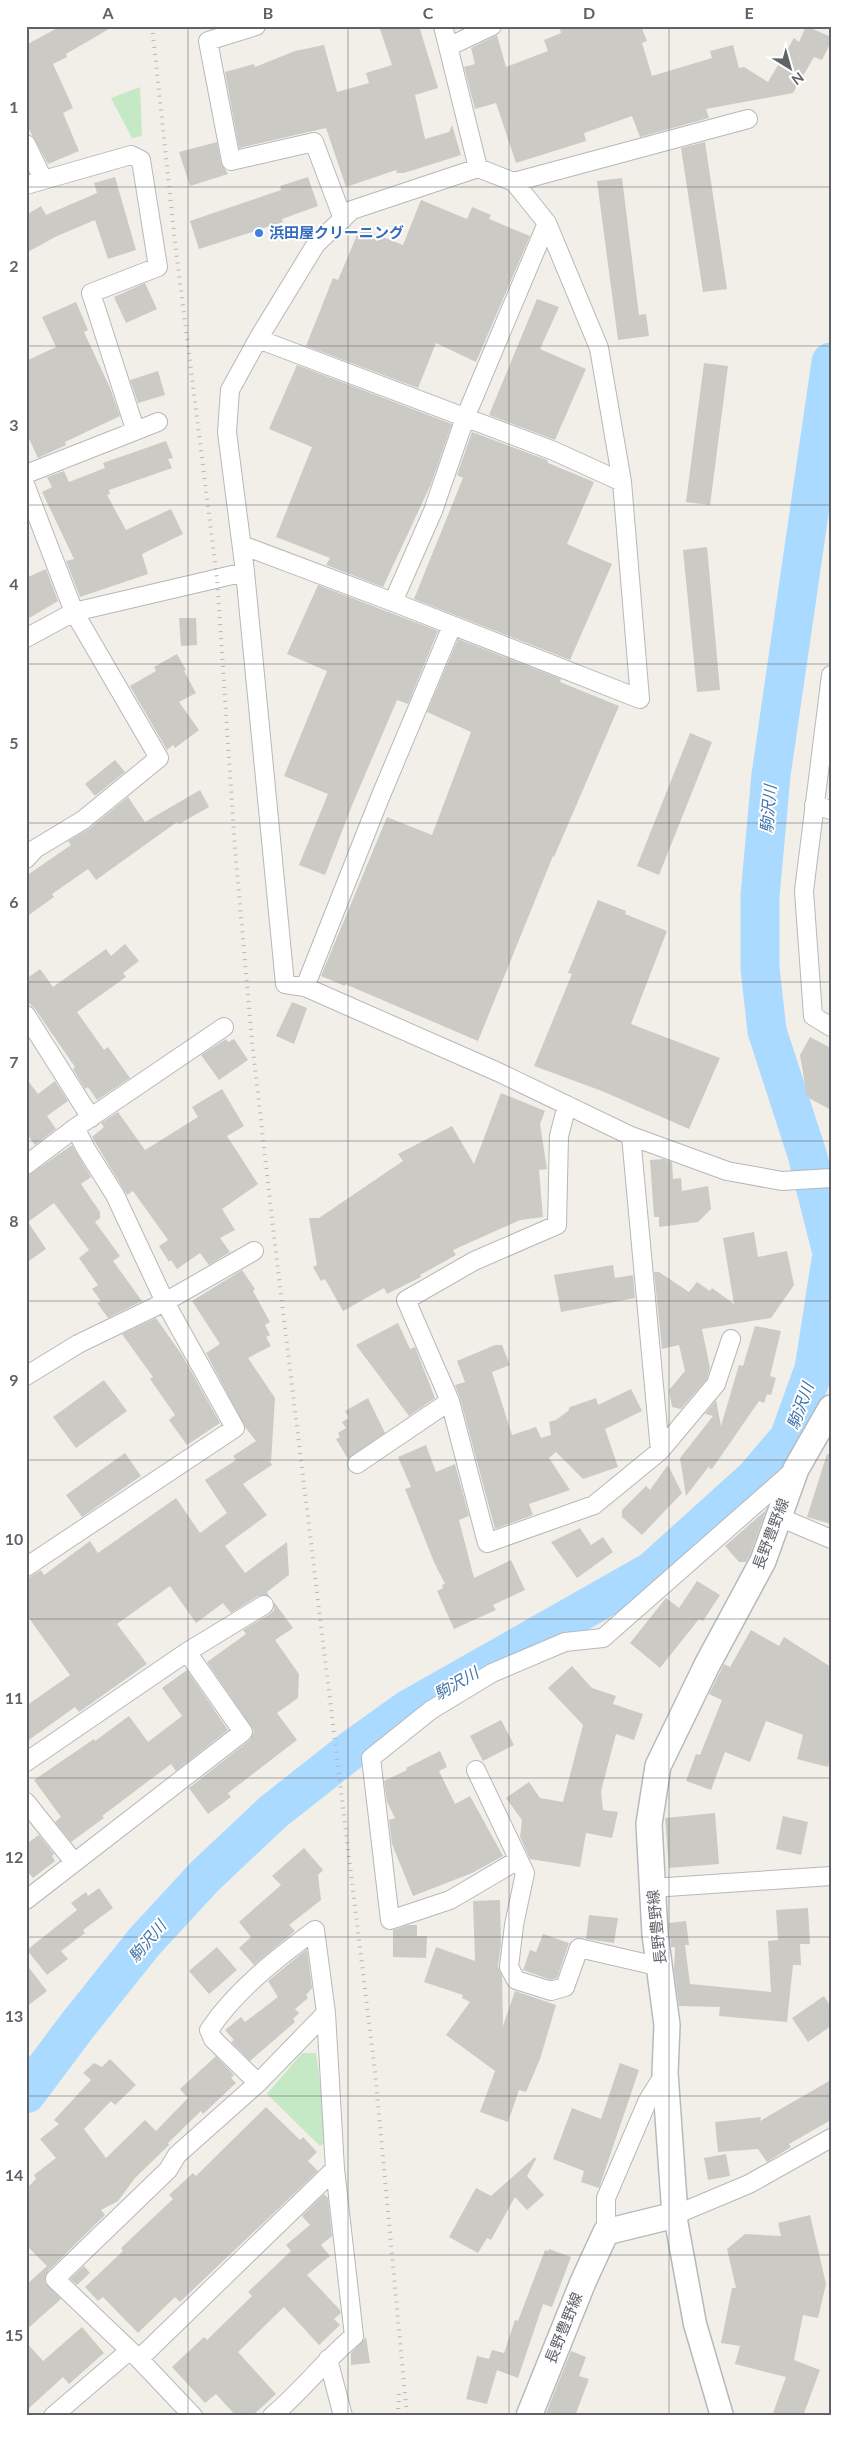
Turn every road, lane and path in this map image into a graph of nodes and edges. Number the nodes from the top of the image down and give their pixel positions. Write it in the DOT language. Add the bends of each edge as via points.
graph roads {
  1 [pos="256,26"];
  2 [pos="443,26"];
  3 [pos="492,26"];
  4 [pos="448,47"];
  5 [pos="748,119"];
  6 [pos="26,144"];
  7 [pos="478,168"];
  8 [pos="43,179"];
  9 [pos="514,182"];
  10 [pos="26,185"];
  11 [pos="343,219"];
  12 [pos="547,223"];
  13 [pos="258,339"];
  14 [pos="465,418"];
  15 [pos="158,422"];
  16 [pos="135,429"];
  17 [pos="26,474"];
  18 [pos="622,482"];
  19 [pos="26,487"];
  20 [pos="242,545"];
  21 [pos="245,572"];
  22 [pos="393,602"];
  23 [pos="74,612"];
  24 [pos="452,626"];
  25 [pos="26,638"];
  26 [pos="831,675"];
  27 [pos="814,805"];
  28 [pos="831,810"];
  29 [pos="26,859"];
  30 [pos="305,987"];
  31 [pos="26,1015"];
  32 [pos="224,1027"];
  33 [pos="831,1027"];
  34 [pos="567,1105"];
  35 [pos="91,1118"];
  36 [pos="75,1128"];
  37 [pos="631,1136"];
  38 [pos="26,1165"];
  39 [pos="831,1178"];
  40 [pos="254,1251"];
  41 [pos="165,1302"];
  42 [pos="731,1339"];
  43 [pos="26,1376"];
  44 [pos="450,1401"];
  45 [pos="831,1408"];
  46 [pos="660,1451"];
  47 [pos="357,1464"];
  48 [pos="796,1469"];
  49 [pos="779,1517"];
  50 [pos="831,1539"];
  51 [pos="26,1567"];
  52 [pos="264,1604"];
  53 [pos="187,1652"];
  54 [pos="26,1762"];
  55 [pos="476,1770"];
  56 [pos="26,1802"];
  57 [pos="518,1860"];
  58 [pos="74,1862"];
  59 [pos="831,1876"];
  60 [pos="652,1888"];
  61 [pos="26,1900"];
  62 [pos="661,1967"];
  63 [pos="326,2013"];
  64 [pos="665,2073"];
  65 [pos="258,2083"];
  66 [pos="831,2138"];
  67 [pos="335,2169"];
  68 [pos="675,2215"];
  69 [pos="606,2232"];
  70 [pos="134,2355"];
  71 [pos="328,2359"];
  72 [pos="52,2416"];
  73 [pos="193,2416"];
  74 [pos="272,2416"];
  75 [pos="343,2416"];
  76 [pos="529,2416"];
  77 [pos="722,2416"];
  1 -- 11 [label="street" via="208,42 231,161 314,142"];
  2 -- 4 [label="street"];
  3 -- 4 [label="street"];
  4 -- 7 [label="street"];
  5 -- 9 [label="street"];
  6 -- 8 [label="street"];
  7 -- 9 [label="street"];
  7 -- 11 [label="street" via="352,210"];
  8 -- 10 [label="street"];
  8 -- 16 [label="street" via="131,155 141,160 158,268 91,293"];
  9 -- 12 [label="street"];
  11 -- 13 [label="street" via="316,244"];
  12 -- 14 [label="street"];
  12 -- 18 [label="street" via="599,348"];
  13 -- 14 [label="street"];
  13 -- 20 [label="street" via="230,390 227,432"];
  14 -- 18 [label="street" via="554,451"];
  14 -- 22 [label="street" via="433,511"];
  15 -- 16 [label="street"];
  16 -- 17 [label="street"];
  18 -- 24 [label="street" via="640,699"];
  19 -- 23 [label="street"];
  20 -- 21 [label="street"];
  20 -- 22 [label="street"];
  21 -- 23 [label="street"];
  21 -- 30 [label="street" via="285,984"];
  22 -- 24 [label="street"];
  23 -- 25 [label="street"];
  23 -- 29 [label="street" via="158,758 83,820 36,849"];
  24 -- 30 [label="street"];
  26 -- 27 [label="street"];
  27 -- 28 [label="street"];
  27 -- 33 [label="street" via="804,891 812,1007 813,1016"];
  30 -- 34 [label="street"];
  31 -- 35 [label="street"];
  32 -- 35 [label="street"];
  34 -- 37 [label="street"];
  34 -- 44 [label="street" via="559,1136 557,1225 474,1262 406,1300"];
  35 -- 36 [label="street"];
  36 -- 38 [label="street"];
  36 -- 41 [label="street" via="115,1195"];
  37 -- 39 [label="street" via="727,1171 782,1181"];
  37 -- 46 [label="street"];
  40 -- 41 [label="street"];
  41 -- 43 [label="street" via="78,1344"];
  41 -- 51 [label="street" via="234,1428"];
  42 -- 46 [label="street" via="716,1384"];
  44 -- 46 [label="street" via="487,1544 594,1505"];
  44 -- 47 [label="street"];
  45 -- 48 [label="main road, 長野豊野線"];
  48 -- 49 [label="main road, 長野豊野線"];
  48 -- 57 [label="street" via="603,1638 565,1642 492,1674 431,1710 371,1758 390,1920 450,1900"];
  49 -- 50 [label="street"];
  49 -- 60 [label="main road, 長野豊野線" via="763,1561 658,1766 650,1824"];
  52 -- 53 [label="street"];
  53 -- 54 [label="street"];
  53 -- 58 [label="street" via="244,1732"];
  55 -- 57 [label="street"];
  56 -- 58 [label="street"];
  57 -- 62 [label="street" via="525,1873 509,1967 516,1980 551,1991 565,1987 579,1948"];
  58 -- 61 [label="street"];
  59 -- 60 [label="street"];
  60 -- 62 [label="main road, 長野豊野線"];
  62 -- 64 [label="main road, 長野豊野線" via="667,2025"];
  63 -- 65 [label="street"];
  63 -- 65 [label="street" via="315,1930 272,1961 209,2030"];
  63 -- 67 [label="street"];
  64 -- 68 [label="main road, 長野豊野線"];
  64 -- 69 [label="street" via="648,2100 606,2198"];
  65 -- 70 [label="street" via="177,2155 168,2170 55,2278"];
  66 -- 68 [label="street" via="748,2184"];
  67 -- 70 [label="street"];
  67 -- 71 [label="street" via="354,2336"];
  68 -- 69 [label="main road"];
  68 -- 77 [label="street" via="695,2324"];
  69 -- 76 [label="main road, 長野豊野線"];
  70 -- 72 [label="street"];
  70 -- 73 [label="street"];
  71 -- 74 [label="street"];
  71 -- 75 [label="street"];
}
